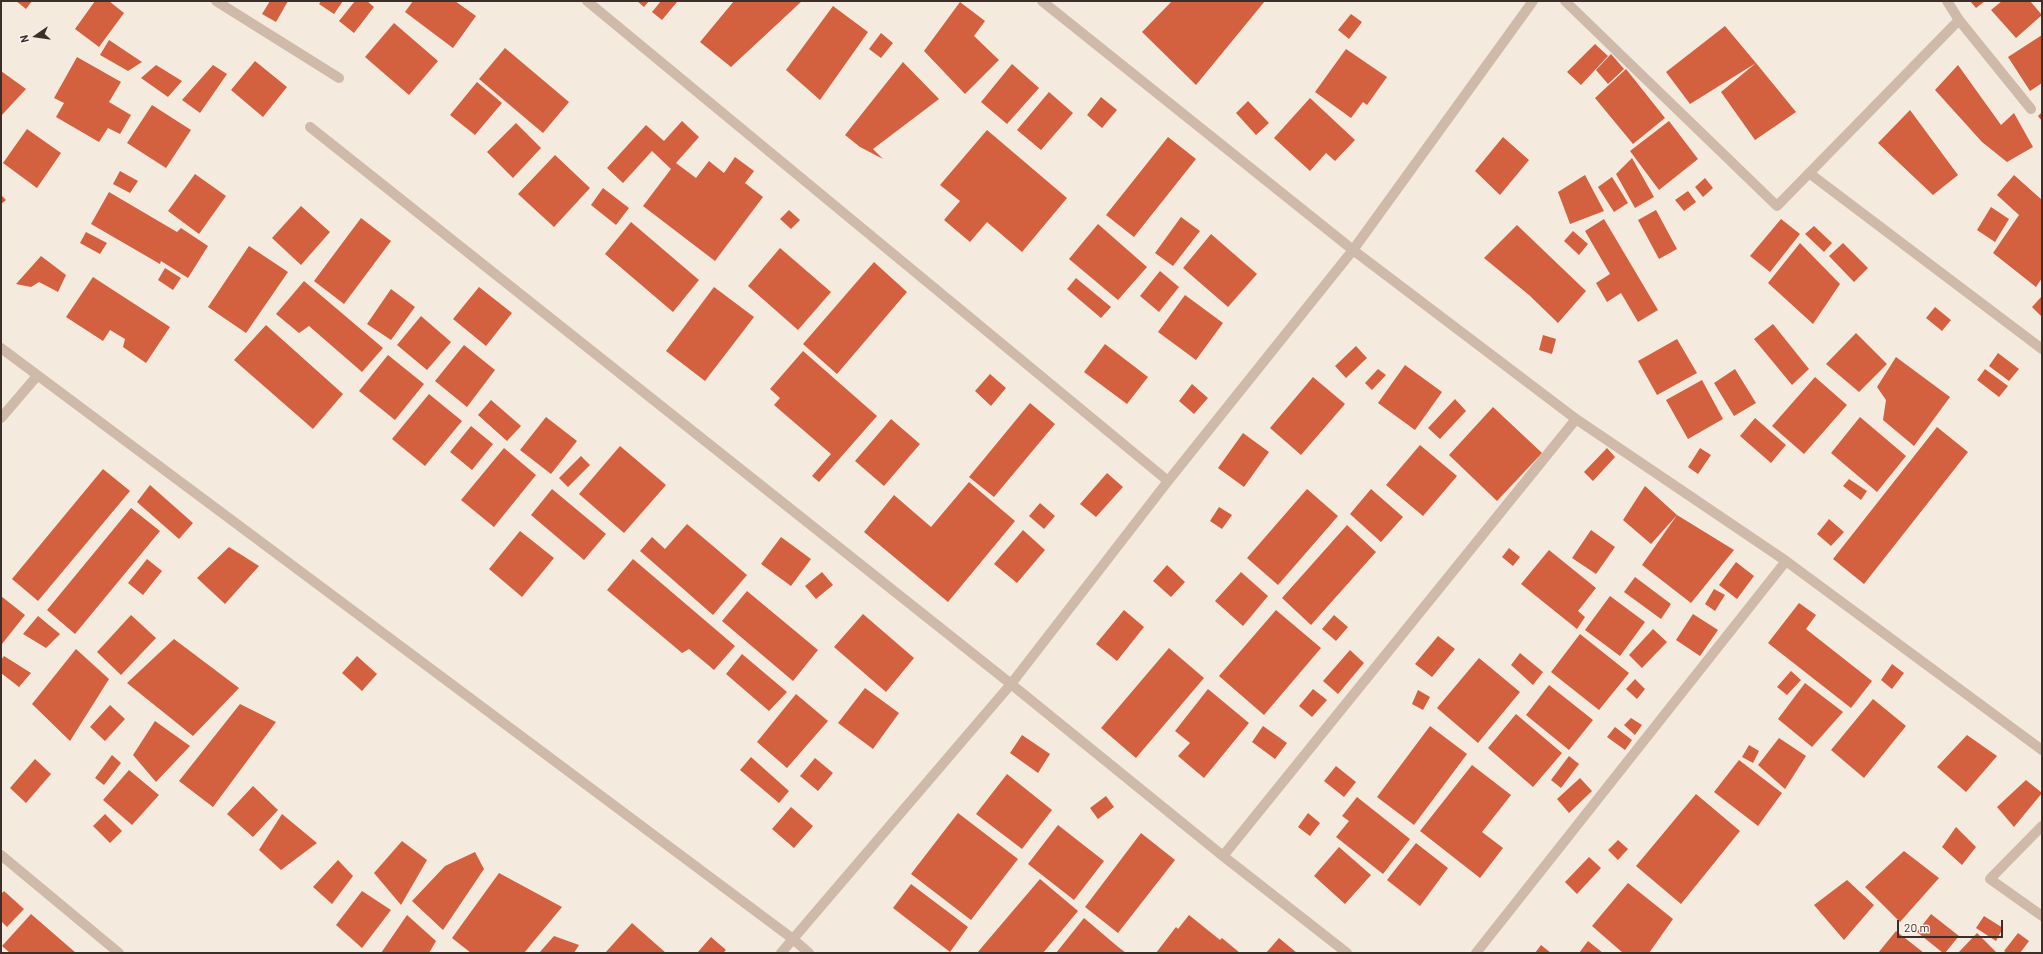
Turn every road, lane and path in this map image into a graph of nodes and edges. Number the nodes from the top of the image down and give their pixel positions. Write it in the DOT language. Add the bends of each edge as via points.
graph roads {
  1 [pos="216,1"];
  2 [pos="587,1"];
  3 [pos="1042,1"];
  4 [pos="1533,1"];
  5 [pos="1565,1"];
  6 [pos="1947,1"];
  7 [pos="1959,20"];
  8 [pos="339,78"];
  9 [pos="2031,109"];
  10 [pos="310,127"];
  11 [pos="1809,173"];
  12 [pos="1353,250"];
  13 [pos="1,348"];
  14 [pos="2042,349"];
  15 [pos="37,376"];
  16 [pos="1,418"];
  17 [pos="1576,418"];
  18 [pos="1168,481"];
  19 [pos="1786,562"];
  20 [pos="1011,684"];
  21 [pos="2042,750"];
  22 [pos="2042,826"];
  23 [pos="1,855"];
  24 [pos="1222,856"];
  25 [pos="2042,916"];
  26 [pos="793,939"];
  27 [pos="119,953"];
  28 [pos="781,953"];
  29 [pos="809,953"];
  30 [pos="1347,953"];
  31 [pos="1476,953"];
  1 -- 8 [label="street"];
  2 -- 18 [label="street"];
  3 -- 12 [label="street"];
  4 -- 12 [label="street"];
  5 -- 11 [label="street" via="1776,206"];
  6 -- 7 [label="street"];
  7 -- 9 [label="street"];
  7 -- 11 [label="street"];
  10 -- 20 [label="street"];
  11 -- 14 [label="street"];
  12 -- 17 [label="street"];
  12 -- 18 [label="street"];
  13 -- 15 [label="street"];
  15 -- 16 [label="street"];
  15 -- 26 [label="street"];
  17 -- 19 [label="street"];
  17 -- 24 [label="street"];
  18 -- 20 [label="street"];
  19 -- 21 [label="street"];
  19 -- 31 [label="street"];
  20 -- 24 [label="street"];
  20 -- 26 [label="street"];
  22 -- 25 [label="street" via="1990,879"];
  23 -- 27 [label="street"];
  24 -- 30 [label="street"];
  26 -- 28 [label="street"];
  26 -- 29 [label="street"];
}
